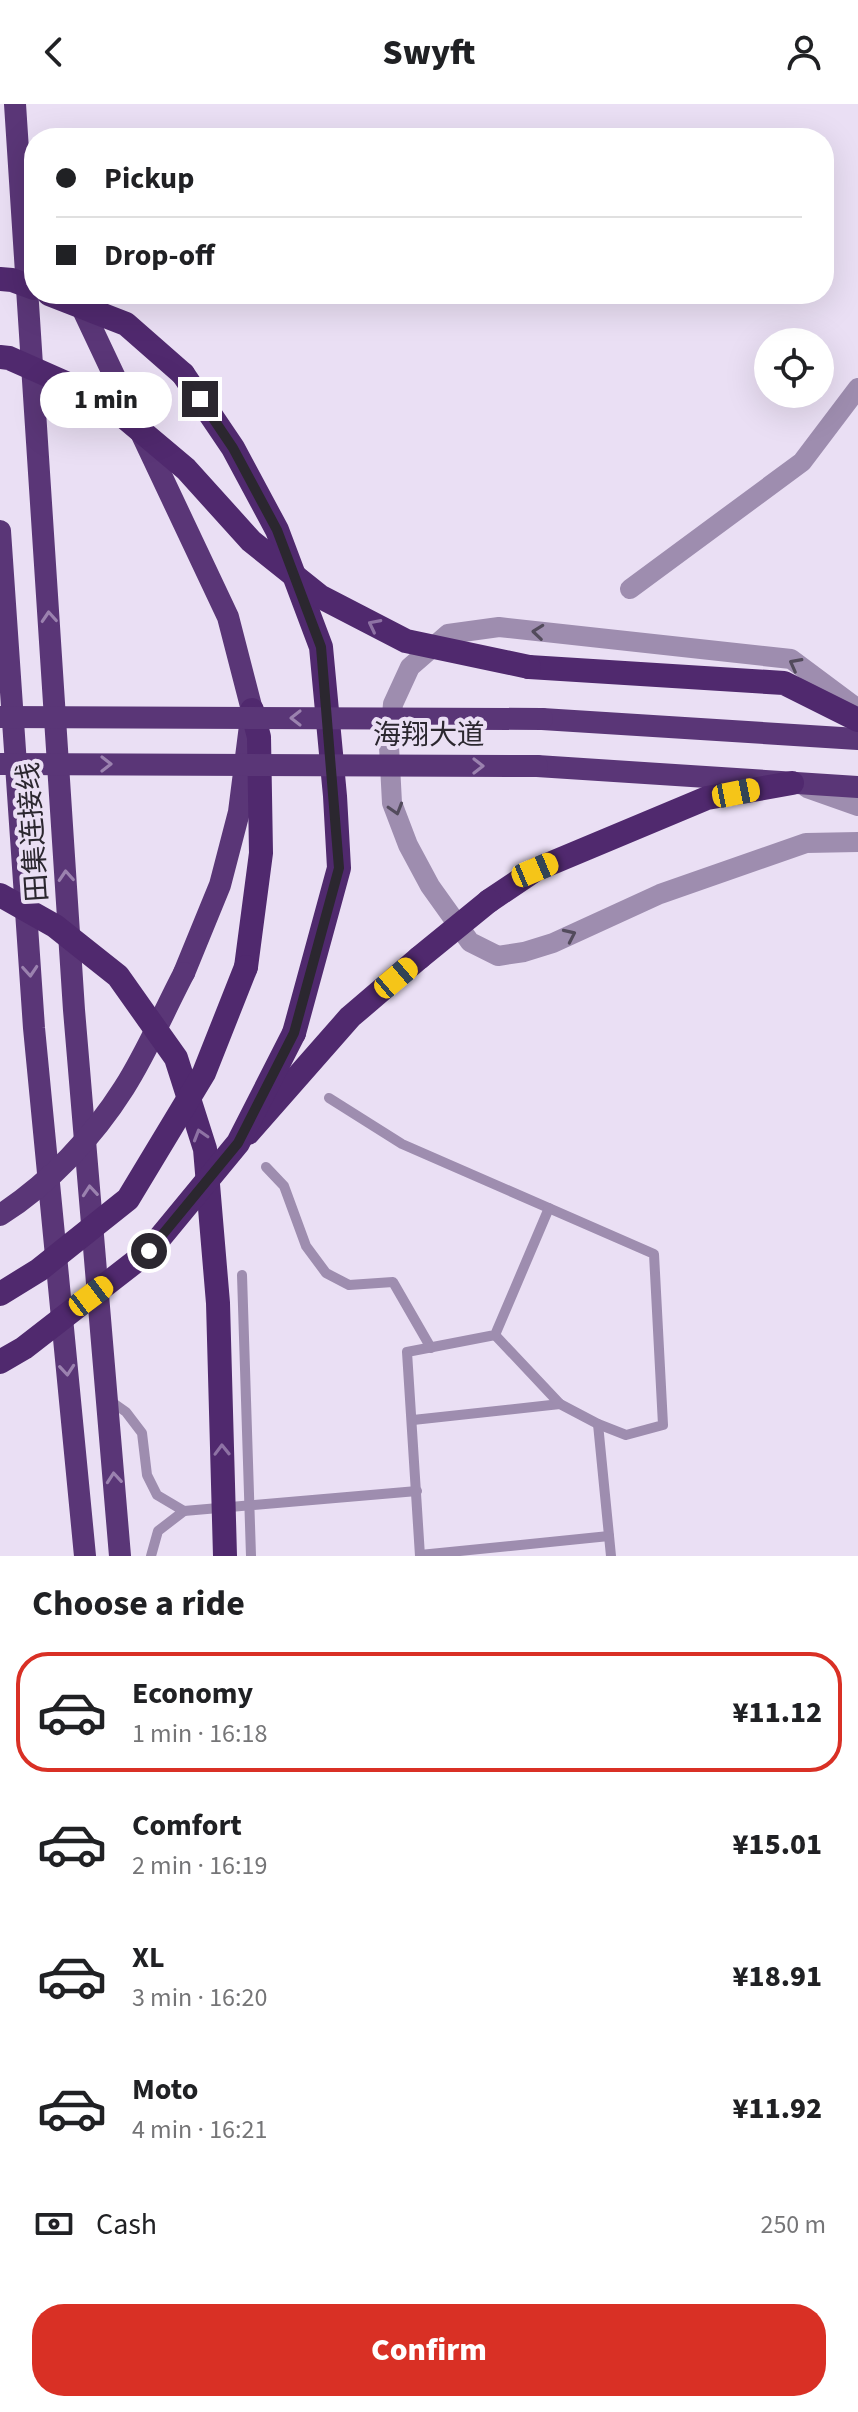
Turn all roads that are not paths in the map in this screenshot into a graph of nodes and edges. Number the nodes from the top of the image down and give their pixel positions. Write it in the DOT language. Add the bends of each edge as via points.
graph roads {
  1 [pos="16,114"];
  2 [pos="24,142"];
  3 [pos="24,238"];
  4 [pos="0,279"];
  5 [pos="24,284"];
  6 [pos="28,304"];
  7 [pos="75,304"];
  8 [pos="81,304"];
  9 [pos="0,357"];
  10 [pos="858,388"];
  11 [pos="0,531"];
  12 [pos="630,589"];
  13 [pos="858,709"];
  14 [pos="252,710"];
  15 [pos="0,717"];
  16 [pos="858,720"];
  17 [pos="858,739"];
  18 [pos="0,764"];
  19 [pos="792,783"];
  20 [pos="858,787"];
  21 [pos="858,806"];
  22 [pos="858,842"];
  23 [pos="0,895"];
  24 [pos="329,1098"];
  25 [pos="238,1143"];
  26 [pos="266,1167"];
  27 [pos="549,1208"];
  28 [pos="0,1215"];
  29 [pos="242,1275"];
  30 [pos="0,1294"];
  31 [pos="495,1335"];
  32 [pos="431,1348"];
  33 [pos="0,1362"];
  34 [pos="107,1398"];
  35 [pos="560,1404"];
  36 [pos="413,1420"];
  37 [pos="598,1424"];
  38 [pos="417,1491"];
  39 [pos="248,1504"];
  40 [pos="184,1511"];
  41 [pos="609,1536"];
  42 [pos="420,1555"];
  43 [pos="85,1556"];
  44 [pos="120,1556"];
  45 [pos="151,1556"];
  46 [pos="225,1556"];
  47 [pos="251,1556"];
  48 [pos="611,1556"];
  1 -- 2 [label="highway"];
  3 -- 1 [label="highway, 田集连接线, one-way"];
  4 -- 5 [label="highway, bridge"];
  34 -- 6 [label="highway, 田集连接线, one-way" via="74,1010"];
  7 -- 25 [label="highway, bridge" via="126,324 183,374 233,448 277,530 321,647 339,868 294,1033"];
  8 -- 14 [label="highway" via="228,617"];
  16 -- 9 [label="highway, one-way, bridge" via="784,683 529,667 406,641 321,597 251,541 186,469 104,400"];
  10 -- 12 [label="street" via="802,462"];
  11 -- 43 [label="highway, 田集连接线, one-way" via="34,1028"];
  13 -- 22 [label="street, one-way" via="791,659 499,627 448,634 410,667 393,704 389,746 392,803 408,845 470,942 498,956 553,943 660,894 806,843"];
  14 -- 28 [label="highway, bridge" via="239,812 220,885 184,973 124,1088 78,1149"];
  14 -- 30 [label="highway, bridge" via="259,737 261,853 246,967 204,1073 128,1199"];
  17 -- 15 [label="highway, 海翔大道, one-way, bridge" via="542,719"];
  18 -- 19 [label="highway, 海翔大道, one-way, bridge" via="537,766"];
  19 -- 20 [label="highway, 海翔大道"];
  19 -- 21 [label="street"];
  19 -- 25 [label="highway, bridge" via="707,798 535,870 489,901 350,1017"];
  46 -- 23 [label="highway, one-way, bridge" via="218,1303 205,1149 176,1058 118,976 55,926"];
  24 -- 27 [label="lane" via="402,1144"];
  25 -- 33 [label="highway, bridge" via="149,1251"];
  26 -- 32 [label="lane" via="284,1186 306,1246 326,1273 349,1285 393,1282"];
  27 -- 31 [label="lane"];
  27 -- 37 [label="lane" via="654,1254 663,1425 626,1435"];
  29 -- 39 [label="lane"];
  31 -- 32 [label="lane"];
  31 -- 35 [label="lane"];
  32 -- 36 [label="lane" via="407,1352"];
  34 -- 40 [label="lane" via="142,1433 147,1475 157,1495"];
  44 -- 34 [label="highway, 田集连接线, one-way"];
  35 -- 36 [label="lane"];
  35 -- 37 [label="lane"];
  36 -- 38 [label="lane"];
  37 -- 41 [label="lane"];
  38 -- 39 [label="lane"];
  38 -- 42 [label="lane"];
  39 -- 40 [label="lane"];
  39 -- 47 [label="lane"];
  40 -- 45 [label="lane" via="158,1531"];
  41 -- 42 [label="lane"];
  41 -- 48 [label="lane"];
}
